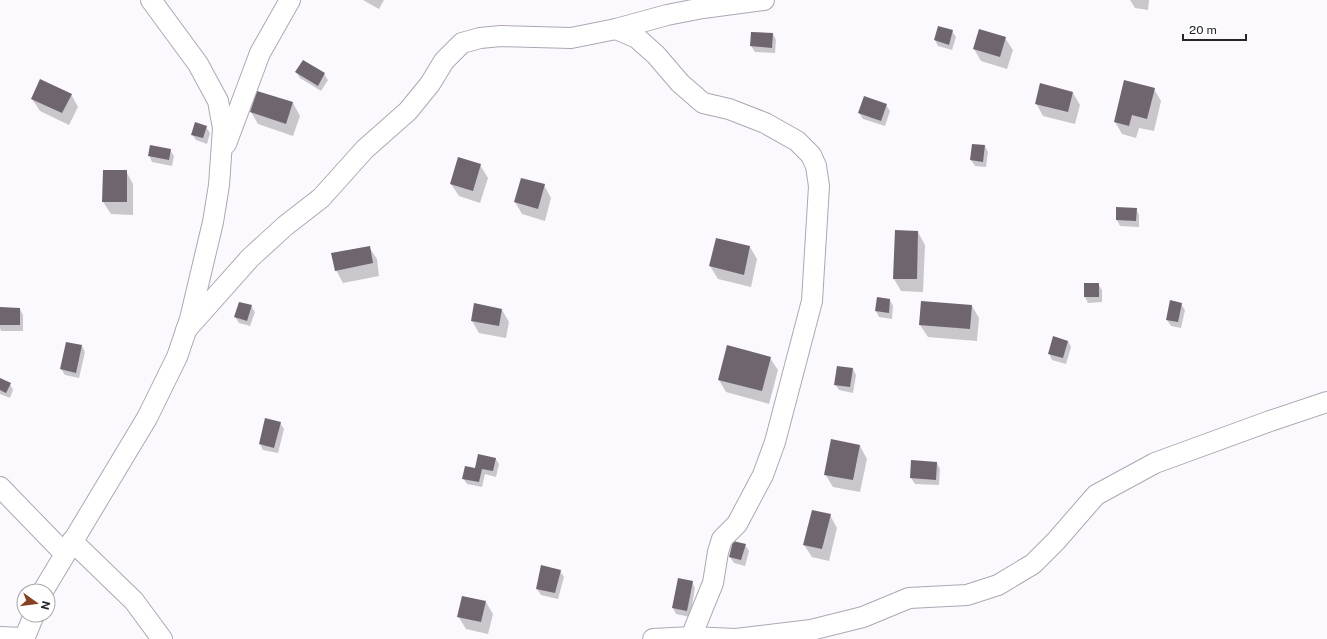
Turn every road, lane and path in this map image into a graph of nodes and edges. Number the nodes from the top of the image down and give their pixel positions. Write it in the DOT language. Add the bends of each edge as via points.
graph roads {
  1 [pos="151,0"];
  2 [pos="290,0"];
  3 [pos="764,0"];
  4 [pos="616,29"];
  5 [pos="222,158"];
  6 [pos="186,330"];
  7 [pos="1327,402"];
  8 [pos="0,487"];
  9 [pos="69,547"];
  10 [pos="48,583"];
  11 [pos="31,623"];
  12 [pos="0,637"];
  13 [pos="691,637"];
  14 [pos="24,638"];
  15 [pos="162,639"];
  16 [pos="653,639"];
  1 -- 5 [label="street" via="198,64 218,101 223,128"];
  2 -- 5 [label="street" via="260,53"];
  3 -- 4 [label="street" via="667,15"];
  4 -- 6 [label="street" via="571,38 501,36 480,38 462,44 444,61 430,84 408,111 366,149 321,198 250,258"];
  4 -- 13 [label="street" via="637,38 702,103 729,109 765,123 797,141 811,155 816,166 819,186 812,301 782,419 763,475 737,524 722,539 713,583"];
  5 -- 6 [label="street" via="213,222"];
  6 -- 9 [label="street" via="177,357 148,418"];
  7 -- 13 [label="street" via="1155,463 1096,495 1033,564 998,585 967,595 909,598 863,617 811,630 736,639"];
  8 -- 9 [label="street"];
  9 -- 10 [label="street"];
  9 -- 15 [label="street" via="134,601"];
  11 -- 14 [label="street"];
  12 -- 14 [label="street"];
  13 -- 16 [label="street"];
}
